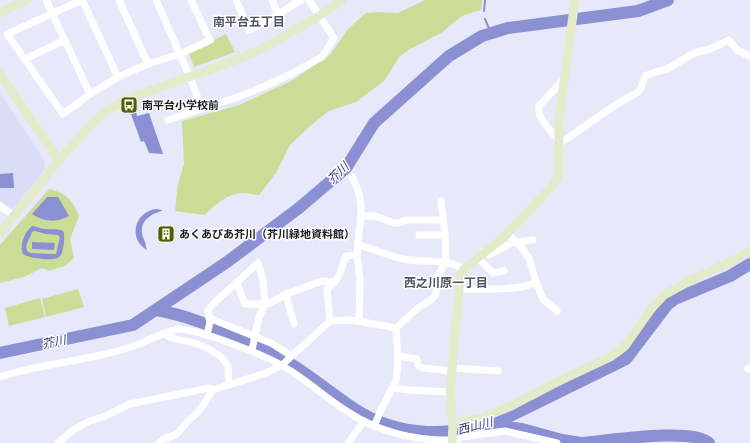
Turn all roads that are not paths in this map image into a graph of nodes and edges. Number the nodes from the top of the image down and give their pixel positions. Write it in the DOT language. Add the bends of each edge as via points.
graph roads {
  1 [pos="27,0"];
  2 [pos="46,0"];
  3 [pos="82,0"];
  4 [pos="119,0"];
  5 [pos="156,0"];
  6 [pos="191,0"];
  7 [pos="236,0"];
  8 [pos="272,0"];
  9 [pos="301,0"];
  10 [pos="309,0"];
  11 [pos="342,0"];
  12 [pos="575,0"];
  13 [pos="0,13"];
  14 [pos="52,14"];
  15 [pos="278,14"];
  16 [pos="319,16"];
  17 [pos="64,40"];
  18 [pos="180,54"];
  19 [pos="750,56"];
  20 [pos="25,59"];
  21 [pos="148,64"];
  22 [pos="0,74"];
  23 [pos="118,77"];
  24 [pos="190,77"];
  25 [pos="564,79"];
  26 [pos="90,94"];
  27 [pos="202,109"];
  28 [pos="168,120"];
  29 [pos="559,142"];
  30 [pos="59,160"];
  31 [pos="352,177"];
  32 [pos="441,201"];
  33 [pos="0,206"];
  34 [pos="14,216"];
  35 [pos="361,216"];
  36 [pos="443,220"];
  37 [pos="0,233"];
  38 [pos="507,233"];
  39 [pos="419,235"];
  40 [pos="445,235"];
  41 [pos="534,240"];
  42 [pos="515,241"];
  43 [pos="358,245"];
  44 [pos="750,250"];
  45 [pos="358,255"];
  46 [pos="480,255"];
  47 [pos="445,263"];
  48 [pos="464,269"];
  49 [pos="504,271"];
  50 [pos="335,282"];
  51 [pos="536,282"];
  52 [pos="237,283"];
  53 [pos="459,289"];
  54 [pos="286,294"];
  55 [pos="265,304"];
  56 [pos="557,311"];
  57 [pos="209,320"];
  58 [pos="330,321"];
  59 [pos="359,321"];
  60 [pos="294,324"];
  61 [pos="396,328"];
  62 [pos="207,333"];
  63 [pos="164,334"];
  64 [pos="256,337"];
  65 [pos="252,350"];
  66 [pos="291,356"];
  67 [pos="398,356"];
  68 [pos="282,364"];
  69 [pos="452,369"];
  70 [pos="498,371"];
  71 [pos="0,377"];
  72 [pos="229,384"];
  73 [pos="393,388"];
  74 [pos="212,390"];
  75 [pos="450,392"];
  76 [pos="364,421"];
  77 [pos="374,425"];
  78 [pos="453,426"];
  79 [pos="452,442"];
  80 [pos="58,443"];
  81 [pos="159,443"];
  82 [pos="348,443"];
  83 [pos="557,443"];
  1 -- 13 [label="street"];
  2 -- 14 [label="street"];
  3 -- 14 [label="street"];
  3 -- 23 [label="street"];
  4 -- 21 [label="street"];
  5 -- 18 [label="street"];
  6 -- 18 [label="street" via="210,40"];
  7 -- 15 [label="street" via="249,30"];
  8 -- 15 [label="street"];
  9 -- 15 [label="street"];
  10 -- 16 [label="street"];
  11 -- 16 [label="street"];
  12 -- 25 [label="street"];
  14 -- 17 [label="street"];
  14 -- 20 [label="street" via="7,34"];
  16 -- 24 [label="street" via="260,50"];
  16 -- 27 [label="street" via="334,38 322,57 263,87"];
  17 -- 20 [label="street"];
  17 -- 26 [label="street"];
  18 -- 21 [label="street"];
  18 -- 24 [label="street"];
  19 -- 29 [label="street" via="737,50 729,40 710,49 697,51 667,69 645,76 638,92"];
  20 -- 26 [label="street" via="63,114"];
  21 -- 23 [label="street"];
  22 -- 30 [label="street"];
  23 -- 26 [label="street"];
  24 -- 27 [label="street"];
  24 -- 30 [label="street" via="130,98 105,111"];
  25 -- 29 [label="street"];
  25 -- 29 [label="street" via="539,106 538,111"];
  27 -- 28 [label="street"];
  29 -- 38 [label="street" via="559,172 554,184"];
  30 -- 34 [label="street"];
  31 -- 35 [label="street" via="359,194"];
  32 -- 36 [label="street"];
  33 -- 34 [label="street"];
  34 -- 37 [label="street"];
  35 -- 36 [label="street" via="375,216 394,223 406,220"];
  35 -- 43 [label="street"];
  36 -- 40 [label="street"];
  38 -- 42 [label="street"];
  38 -- 46 [label="street"];
  39 -- 40 [label="street"];
  40 -- 47 [label="street"];
  41 -- 42 [label="street"];
  42 -- 46 [label="street" via="489,255"];
  42 -- 51 [label="street" via="529,258"];
  43 -- 45 [label="street"];
  43 -- 47 [label="street" via="403,259"];
  44 -- 78 [label="street" via="664,295 625,346 610,357 512,406"];
  45 -- 50 [label="street" via="346,256"];
  45 -- 59 [label="street"];
  46 -- 48 [label="street"];
  46 -- 49 [label="street" via="493,273"];
  47 -- 48 [label="street"];
  47 -- 61 [label="street" via="437,278 434,297"];
  48 -- 53 [label="street"];
  50 -- 54 [label="street" via="322,281"];
  50 -- 58 [label="street" via="327,289"];
  51 -- 53 [label="street" via="530,286"];
  51 -- 56 [label="street" via="543,299"];
  52 -- 55 [label="street" via="245,304"];
  52 -- 55 [label="street" via="258,263 263,280"];
  52 -- 57 [label="street" via="208,310"];
  53 -- 69 [label="street"];
  54 -- 55 [label="street"];
  54 -- 60 [label="street"];
  55 -- 64 [label="street" via="259,318"];
  57 -- 62 [label="street"];
  57 -- 64 [label="street"];
  58 -- 59 [label="street"];
  58 -- 66 [label="street"];
  59 -- 61 [label="street"];
  61 -- 67 [label="street"];
  62 -- 63 [label="street" via="177,329"];
  62 -- 65 [label="street"];
  63 -- 71 [label="street" via="101,356"];
  63 -- 72 [label="street" via="172,339 203,347 221,358 228,366"];
  64 -- 65 [label="street"];
  64 -- 66 [label="street" via="274,344"];
  65 -- 68 [label="street"];
  66 -- 68 [label="street"];
  67 -- 69 [label="street" via="417,359 418,365 422,368"];
  67 -- 73 [label="street" via="398,371"];
  68 -- 72 [label="street" via="266,373"];
  68 -- 76 [label="street"];
  69 -- 70 [label="street"];
  69 -- 75 [label="street"];
  72 -- 74 [label="street"];
  73 -- 75 [label="street"];
  73 -- 77 [label="street"];
  74 -- 80 [label="street" via="209,388 130,404 73,430"];
  74 -- 81 [label="street" via="199,411 177,434"];
  75 -- 78 [label="street"];
  76 -- 77 [label="street"];
  76 -- 82 [label="street"];
  77 -- 79 [label="street" via="400,434"];
  78 -- 79 [label="street"];
  79 -- 83 [label="street" via="461,437 505,430"];
}
